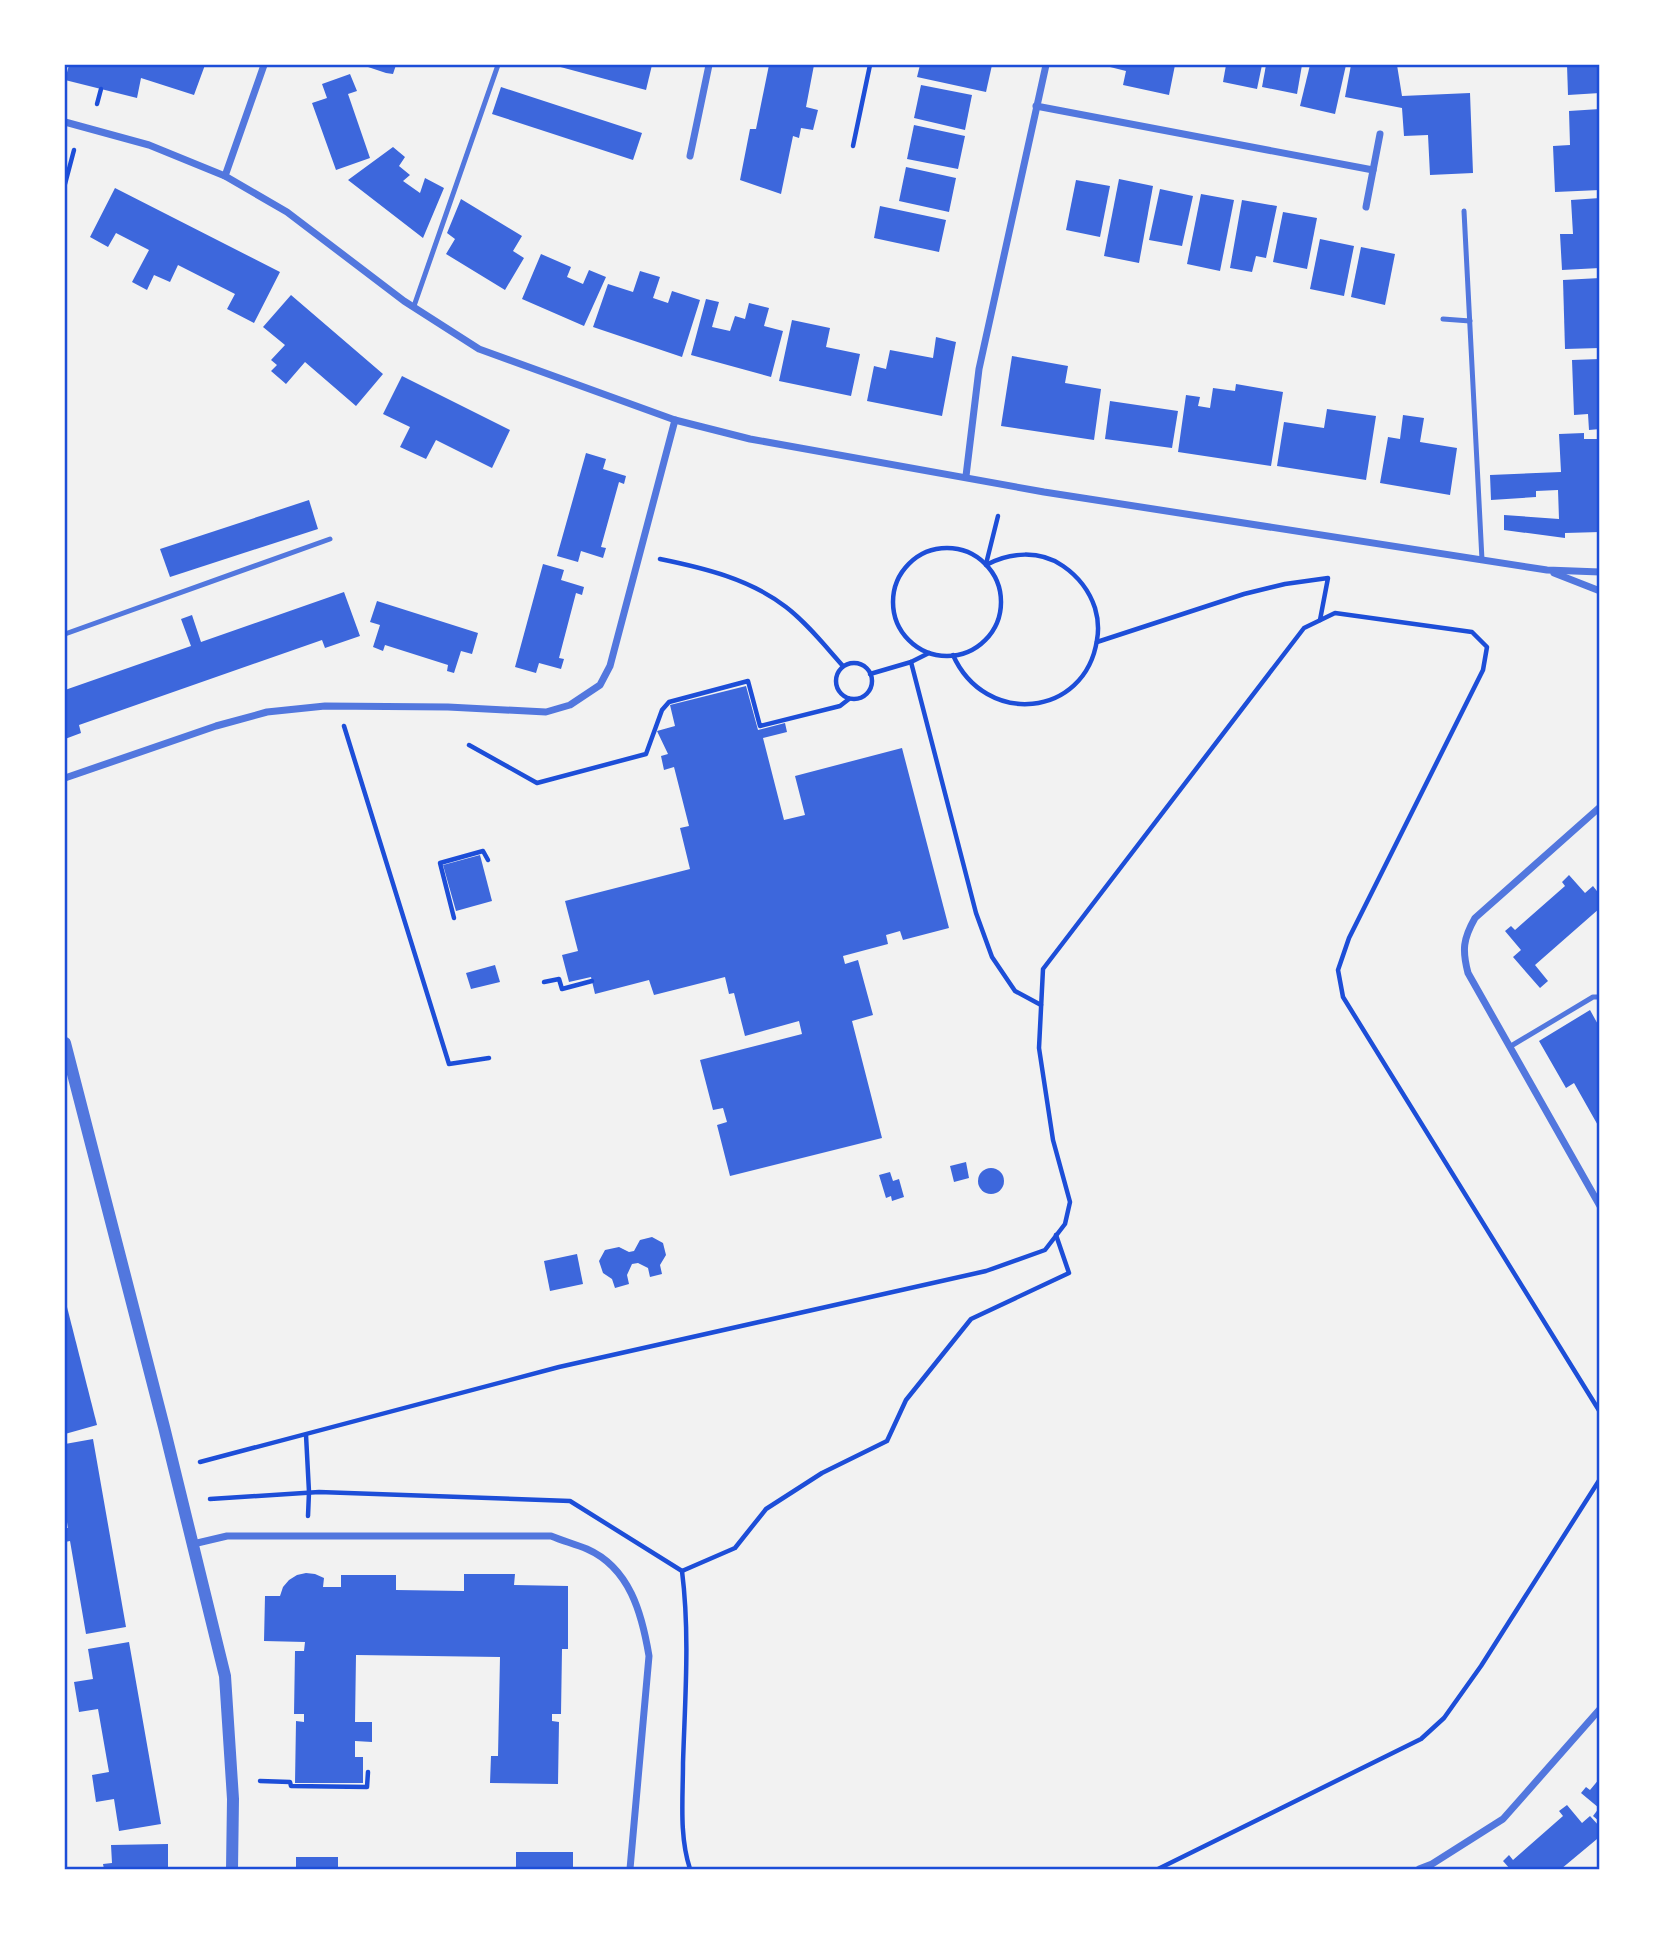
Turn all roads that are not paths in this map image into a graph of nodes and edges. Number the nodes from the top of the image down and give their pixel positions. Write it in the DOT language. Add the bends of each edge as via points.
graph roads {
  1 [pos="264,65"];
  2 [pos="498,65"];
  3 [pos="709,65"];
  4 [pos="1046,65"];
  5 [pos="1037,106"];
  6 [pos="65,122"];
  7 [pos="1380,134"];
  8 [pos="690,156"];
  9 [pos="1373,170"];
  10 [pos="225,176"];
  11 [pos="1366,207"];
  12 [pos="1464,211"];
  13 [pos="414,306"];
  14 [pos="1443,320"];
  15 [pos="1470,321"];
  16 [pos="675,420"];
  17 [pos="966,476"];
  18 [pos="330,539"];
  19 [pos="1482,560"];
  20 [pos="1547,570"];
  21 [pos="1600,572"];
  22 [pos="1600,591"];
  23 [pos="65,634"];
  24 [pos="65,778"];
  25 [pos="1600,807"];
  26 [pos="1600,996"];
  27 [pos="65,1043"];
  28 [pos="1511,1046"];
  29 [pos="1600,1206"];
  30 [pos="192,1545"];
  31 [pos="1600,1709"];
  32 [pos="232,1869"];
  33 [pos="630,1869"];
  34 [pos="1419,1869"];
  1 -- 10 [label="street"];
  2 -- 13 [label="lane"];
  3 -- 8 [label="street"];
  4 -- 5 [label="street"];
  5 -- 9 [label="street"];
  5 -- 17 [label="street" via="979,369"];
  6 -- 10 [label="street" via="149,145"];
  7 -- 9 [label="street"];
  9 -- 11 [label="street"];
  10 -- 13 [label="street" via="287,212"];
  12 -- 15 [label="lane"];
  13 -- 16 [label="street" via="479,349"];
  14 -- 15 [label="lane"];
  15 -- 19 [label="lane"];
  16 -- 17 [label="street" via="750,439"];
  16 -- 24 [label="street" via="610,666 600,685 570,705 546,712 325,706 267,712"];
  17 -- 19 [label="street"];
  18 -- 23 [label="lane"];
  19 -- 20 [label="street"];
  20 -- 21 [label="street"];
  20 -- 22 [label="street"];
  25 -- 28 [label="street" via="1475,918 1467,931 1464,957 1468,973"];
  26 -- 28 [label="lane"];
  27 -- 30 [label="street"];
  28 -- 29 [label="street"];
  30 -- 32 [label="street" via="225,1676 233,1799"];
  30 -- 33 [label="street" via="227,1536 551,1536 589,1549 614,1567 633,1594 649,1657"];
  31 -- 34 [label="street" via="1503,1819"];
}
